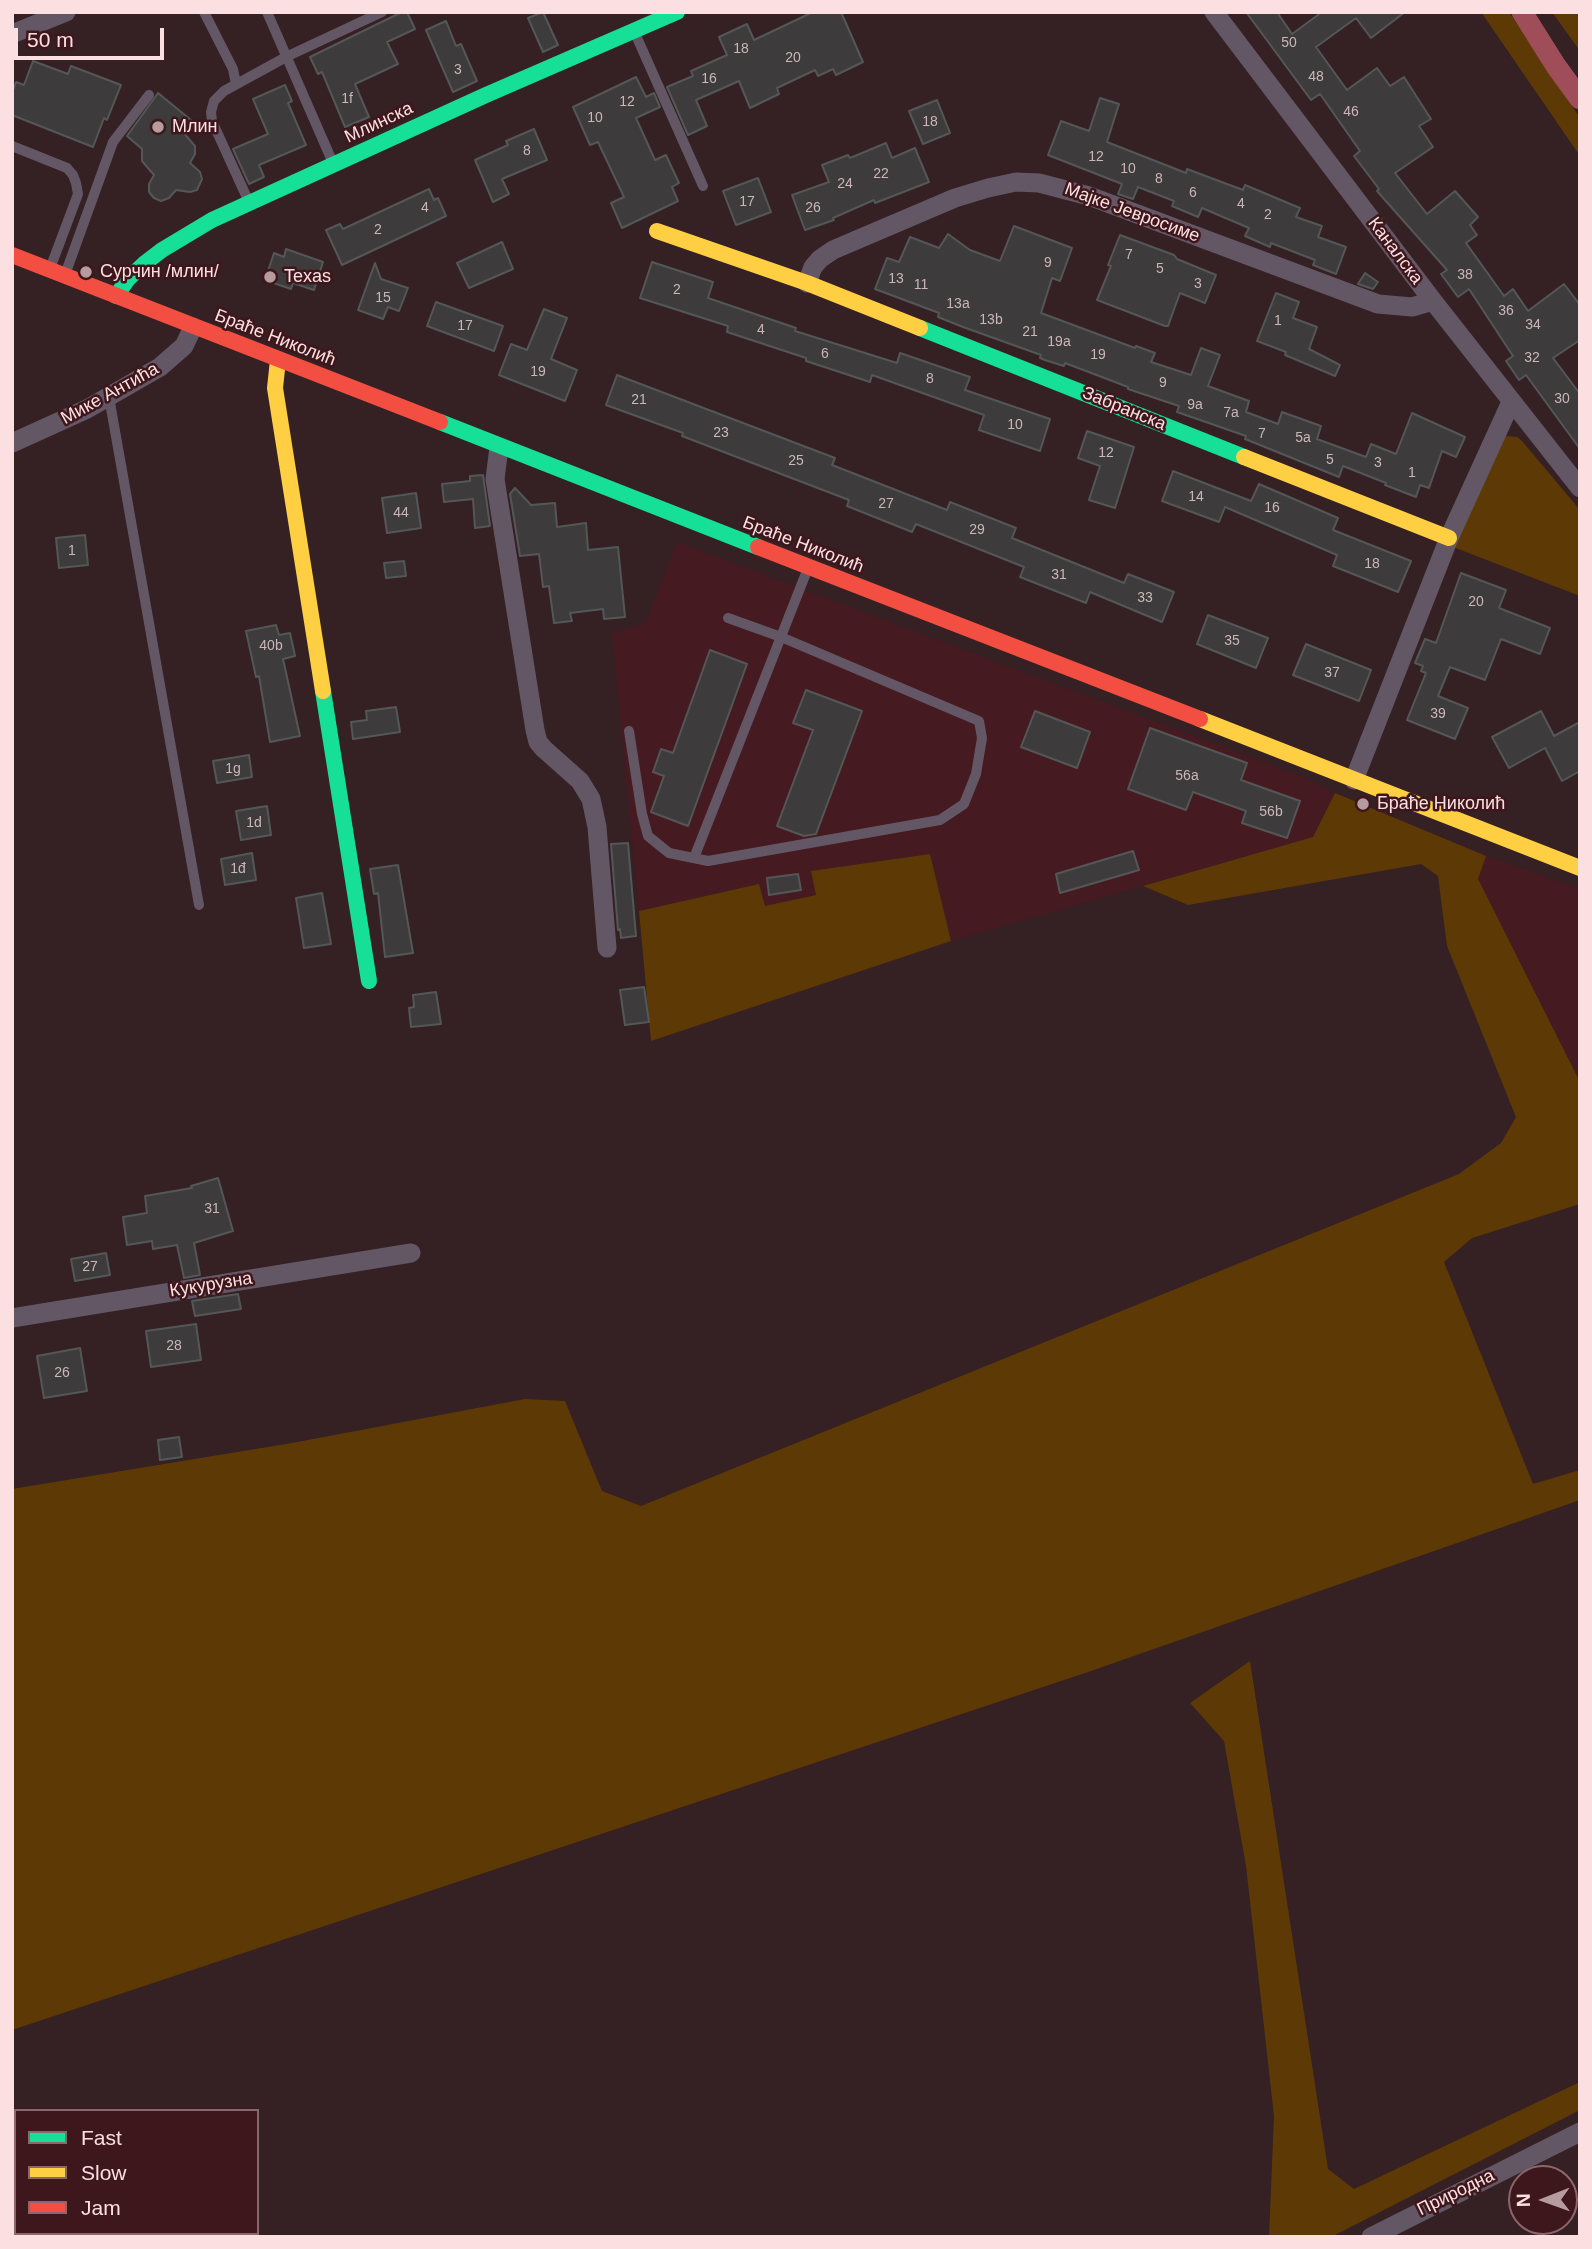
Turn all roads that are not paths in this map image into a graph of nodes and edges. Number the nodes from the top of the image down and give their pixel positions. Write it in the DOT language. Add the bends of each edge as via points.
graph roads {
  1 [pos="66,12"];
  2 [pos="204,12"];
  3 [pos="267,12"];
  4 [pos="382,12"];
  5 [pos="677,12"];
  6 [pos="1214,12"];
  7 [pos="634,31"];
  8 [pos="12,34"];
  9 [pos="288,56"];
  10 [pos="236,84"];
  11 [pos="149,95"];
  12 [pos="12,146"];
  13 [pos="333,165"];
  14 [pos="703,186"];
  15 [pos="249,204"];
  16 [pos="657,231"];
  17 [pos="12,255"];
  18 [pos="49,270"];
  19 [pos="65,276"];
  20 [pos="807,283"];
  21 [pos="116,296"];
  22 [pos="1433,301"];
  23 [pos="192,327"];
  24 [pos="278,360"];
  25 [pos="109,397"];
  26 [pos="1511,402"];
  27 [pos="12,443"];
  28 [pos="499,447"];
  29 [pos="1580,488"];
  30 [pos="1449,538"];
  31 [pos="808,568"];
  32 [pos="728,618"];
  33 [pos="780,637"];
  34 [pos="629,731"];
  35 [pos="1354,780"];
  36 [pos="694,858"];
  37 [pos="1580,869"];
  38 [pos="199,905"];
  39 [pos="607,948"];
  40 [pos="369,981"];
  41 [pos="411,1253"];
  42 [pos="12,1318"];
  43 [pos="1580,2132"];
  44 [pos="1371,2237"];
  1 -- 8 [label="street"];
  2 -- 10 [label="lane"];
  3 -- 9 [label="lane"];
  4 -- 9 [label="lane"];
  5 -- 7 [label="street, Млинска"];
  6 -- 22 [label="street, Каналска"];
  7 -- 13 [label="street, Млинска"];
  7 -- 14 [label="lane"];
  9 -- 10 [label="lane"];
  9 -- 13 [label="lane"];
  10 -- 15 [label="lane" via="214,101 210,116"];
  11 -- 19 [label="lane" via="113,142"];
  12 -- 18 [label="lane" via="66,168 76,183 78,194"];
  13 -- 15 [label="street, Млинска"];
  15 -- 21 [label="street, Млинска" via="162,250 128,279"];
  16 -- 20 [label="street, Забранска"];
  17 -- 18 [label="street, Браће Николић"];
  18 -- 19 [label="street, Браће Николић"];
  19 -- 21 [label="street, Браће Николић"];
  20 -- 22 [label="street, Мајке Јевросиме" via="813,267 833,250 956,198 1016,182 1089,196 1378,304 1412,307"];
  20 -- 30 [label="street, Забранска"];
  21 -- 23 [label="street, Браће Николић"];
  22 -- 26 [label="street, Каналска"];
  23 -- 24 [label="street, Браће Николић"];
  23 -- 25 [label="street, Мике Антића" via="184,346 160,367"];
  24 -- 28 [label="street, Браће Николић"];
  24 -- 40 [label="street" via="275,388"];
  25 -- 27 [label="street, Мике Антића"];
  25 -- 38 [label="lane"];
  26 -- 29 [label="street, Каналска"];
  26 -- 30 [label="street"];
  28 -- 31 [label="street, Браће Николић"];
  28 -- 39 [label="street" via="495,478 535,730 538,742 580,781 591,799"];
  30 -- 35 [label="street"];
  31 -- 33 [label="lane"];
  31 -- 35 [label="street, Браће Николић"];
  32 -- 33 [label="lane"];
  33 -- 36 [label="lane"];
  33 -- 36 [label="lane" via="979,721 982,738 976,774 964,804 940,820 708,860"];
  34 -- 36 [label="lane" via="648,836 669,853"];
  35 -- 37 [label="street, Браће Николић"];
  41 -- 42 [label="street, Кукурузна"];
  43 -- 44 [label="street, Природна"];
}
